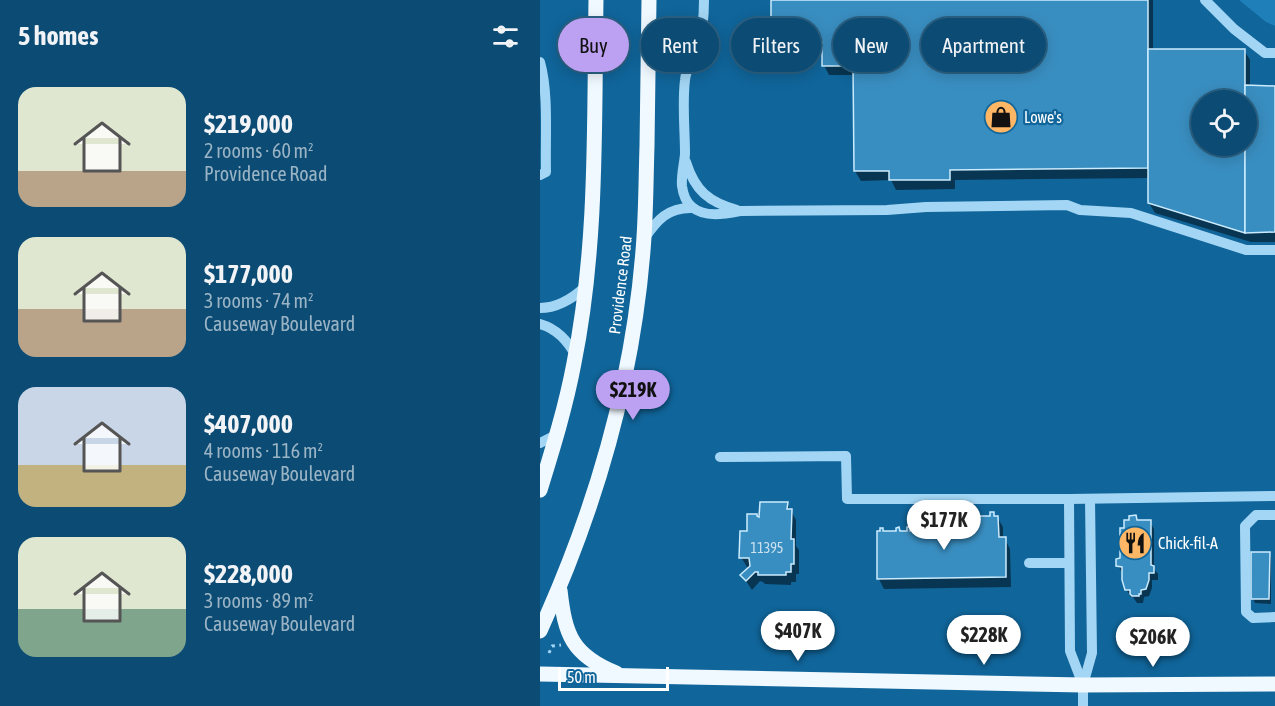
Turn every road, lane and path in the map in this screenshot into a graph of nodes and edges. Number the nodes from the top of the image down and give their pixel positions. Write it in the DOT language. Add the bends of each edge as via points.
graph roads {
  1 [pos="596,0"];
  2 [pos="649,0"];
  3 [pos="704,0"];
  4 [pos="1205,0"];
  5 [pos="1275,54"];
  6 [pos="540,62"];
  7 [pos="685,156"];
  8 [pos="540,176"];
  9 [pos="693,208"];
  10 [pos="741,211"];
  11 [pos="644,239"];
  12 [pos="1275,250"];
  13 [pos="585,287"];
  14 [pos="540,308"];
  15 [pos="540,324"];
  16 [pos="576,356"];
  17 [pos="558,434"];
  18 [pos="540,443"];
  19 [pos="720,457"];
  20 [pos="540,490"];
  21 [pos="1275,496"];
  22 [pos="1069,499"];
  23 [pos="1090,499"];
  24 [pos="1275,515"];
  25 [pos="1029,563"];
  26 [pos="1069,563"];
  27 [pos="560,588"];
  28 [pos="1275,617"];
  29 [pos="543,639"];
  30 [pos="563,645"];
  31 [pos="552,646"];
  32 [pos="549,653"];
  33 [pos="540,674"];
  34 [pos="622,675"];
  35 [pos="1275,684"];
  36 [pos="1083,685"];
  37 [pos="1083,706"];
  1 -- 13 [label="main road, Providence Road" via="593,186"];
  2 -- 11 [label="main road, Providence Road"];
  3 -- 7 [label="street" via="704,21 685,77"];
  4 -- 5 [label="street" via="1265,53"];
  6 -- 8 [label="street" via="545,90 546,172"];
  7 -- 9 [label="street" via="682,187"];
  7 -- 10 [label="street" via="693,180 705,195"];
  9 -- 10 [label="street" via="711,214"];
  9 -- 11 [label="street" via="667,213"];
  10 -- 12 [label="street" via="1067,205 1080,210 1131,213 1246,250"];
  11 -- 27 [label="main road, Providence Road" via="631,345 616,420"];
  13 -- 14 [label="street" via="566,302"];
  13 -- 16 [label="main road, Providence Road"];
  15 -- 16 [label="street" via="561,335"];
  16 -- 17 [label="main road, Providence Road"];
  17 -- 18 [label="street"];
  17 -- 20 [label="main road, Providence Road"];
  19 -- 22 [label="street" via="846,456 847,499"];
  21 -- 23 [label="street"];
  22 -- 23 [label="street"];
  22 -- 26 [label="street"];
  23 -- 36 [label="street" via="1092,653"];
  24 -- 28 [label="street" via="1256,515 1245,526 1246,612 1253,618"];
  25 -- 26 [label="street"];
  26 -- 36 [label="street" via="1070,651"];
  27 -- 29 [label="main road, Providence Road"];
  27 -- 34 [label="main road" via="563,616 573,641 594,663"];
  29 -- 31 [label="path"];
  30 -- 31 [label="path"];
  31 -- 32 [label="path"];
  33 -- 34 [label="main road"];
  34 -- 36 [label="main road"];
  35 -- 36 [label="main road"];
  36 -- 37 [label="street"];
}
